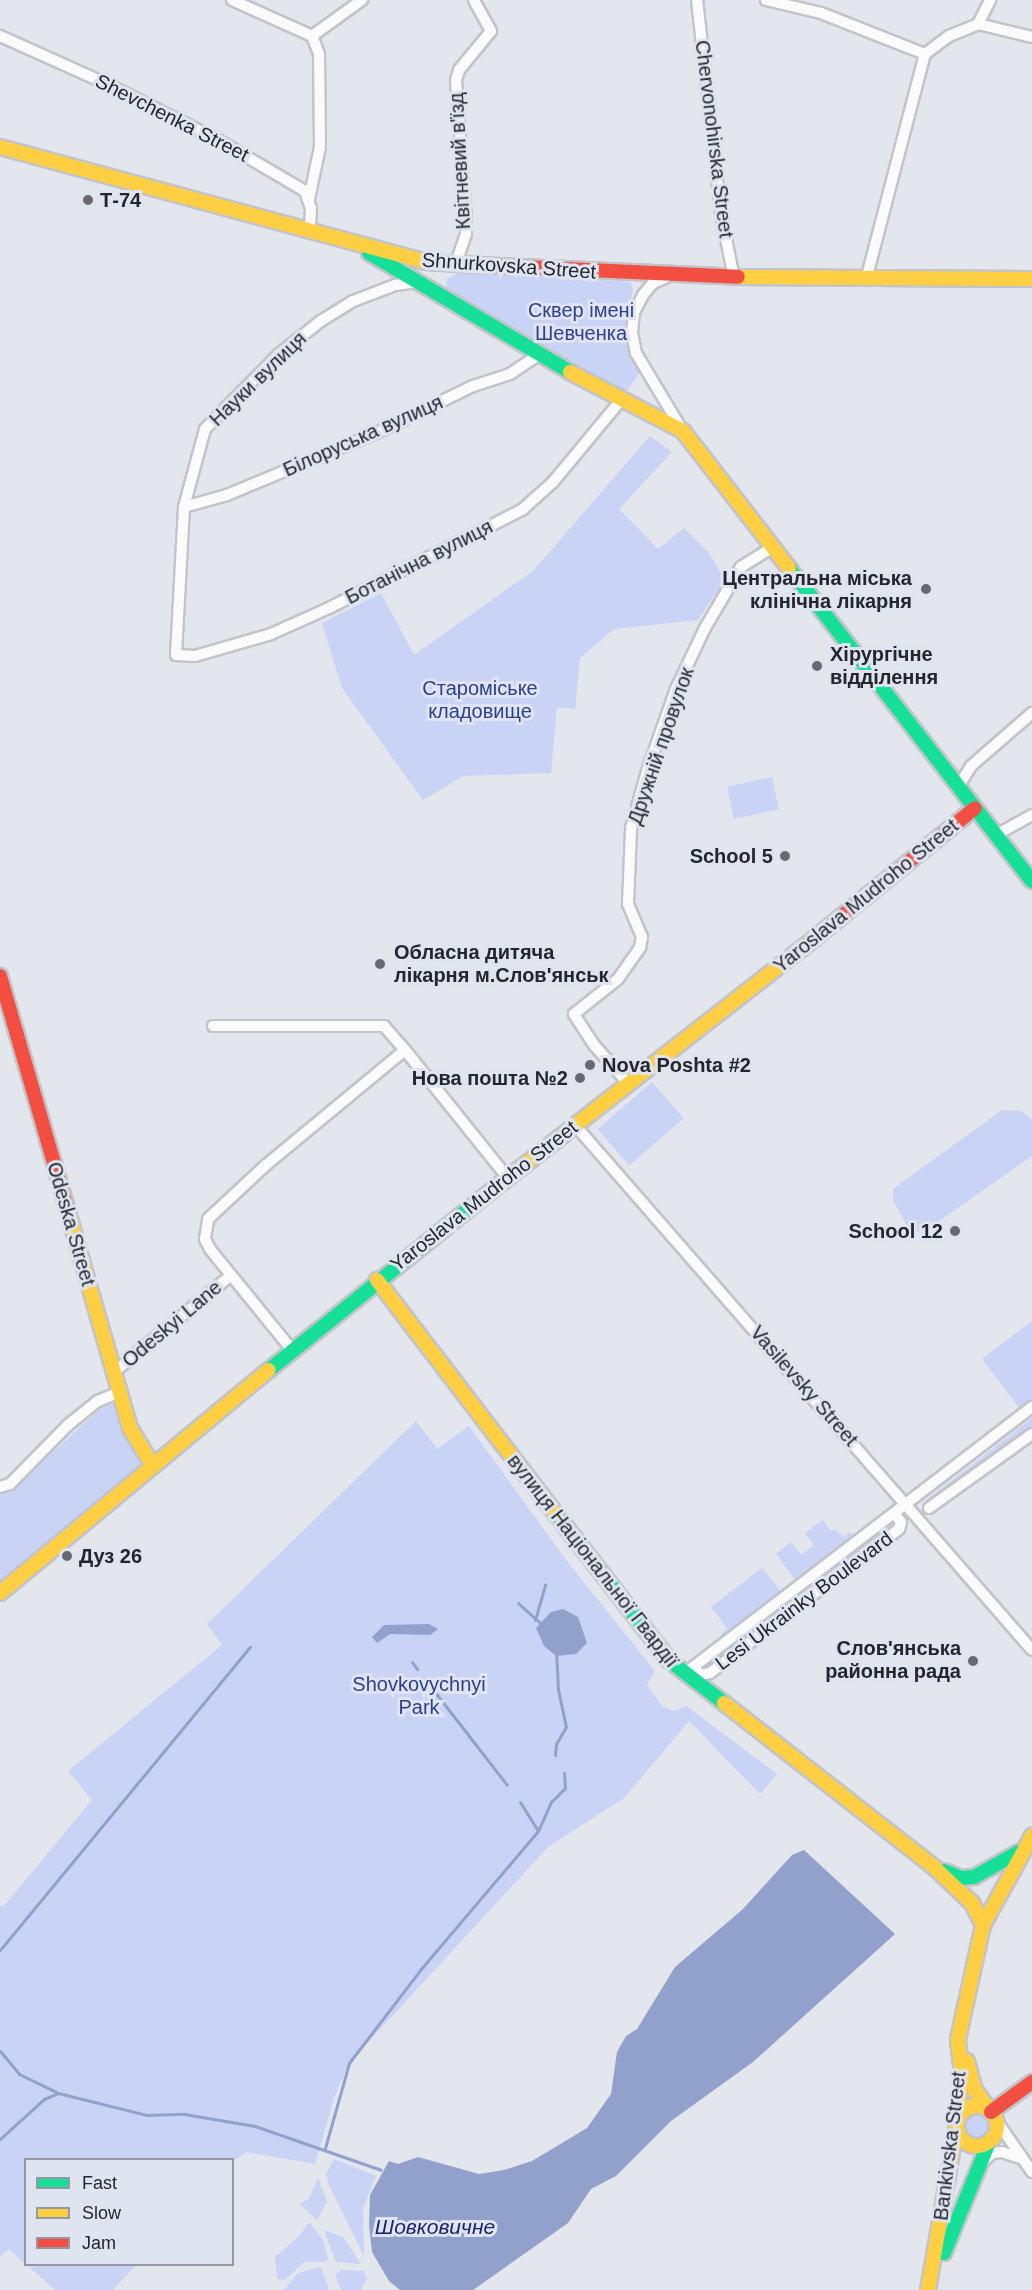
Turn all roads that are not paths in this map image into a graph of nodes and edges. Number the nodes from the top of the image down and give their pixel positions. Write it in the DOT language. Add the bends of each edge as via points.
graph roads {
  1 [pos="232,0"];
  2 [pos="362,0"];
  3 [pos="474,0"];
  4 [pos="697,0"];
  5 [pos="766,0"];
  6 [pos="990,0"];
  7 [pos="978,24"];
  8 [pos="0,36"];
  9 [pos="312,36"];
  10 [pos="1032,37"];
  11 [pos="925,54"];
  12 [pos="0,147"];
  13 [pos="309,199"];
  14 [pos="310,228"];
  15 [pos="348,241"];
  16 [pos="461,264"];
  17 [pos="670,277"];
  18 [pos="734,278"];
  19 [pos="1032,279"];
  20 [pos="866,280"];
  21 [pos="419,282"];
  22 [pos="538,355"];
  23 [pos="621,400"];
  24 [pos="683,430"];
  25 [pos="184,507"];
  26 [pos="774,546"];
  27 [pos="176,655"];
  28 [pos="1032,713"];
  29 [pos="958,787"];
  30 [pos="975,808"];
  31 [pos="1032,815"];
  32 [pos="996,835"];
  33 [pos="1032,881"];
  34 [pos="0,976"];
  35 [pos="213,1026"];
  36 [pos="405,1050"];
  37 [pos="627,1082"];
  38 [pos="574,1124"];
  39 [pos="507,1176"];
  40 [pos="230,1276"];
  41 [pos="377,1280"];
  42 [pos="292,1350"];
  43 [pos="114,1372"];
  44 [pos="120,1392"];
  45 [pos="1032,1407"];
  46 [pos="1032,1434"];
  47 [pos="153,1466"];
  48 [pos="0,1487"];
  49 [pos="906,1504"];
  50 [pos="929,1508"];
  51 [pos="894,1513"];
  52 [pos="860,1539"];
  53 [pos="869,1551"];
  54 [pos="815,1574"];
  55 [pos="823,1585"];
  56 [pos="0,1593"];
  57 [pos="766,1610"];
  58 [pos="775,1621"];
  59 [pos="1032,1650"];
  60 [pos="703,1658"];
  61 [pos="689,1670"];
  62 [pos="711,1672"];
  63 [pos="1028,1842"];
  64 [pos="935,1868"];
  65 [pos="983,1925"];
  66 [pos="958,2039"];
  67 [pos="1032,2082"];
  68 [pos="992,2113"];
  69 [pos="957,2123"];
  70 [pos="984,2146"];
  71 [pos="1002,2152"];
  72 [pos="1024,2160"];
  73 [pos="976,2170"];
  74 [pos="1032,2172"];
  75 [pos="930,2290"];
  1 -- 9 [label="street"];
  2 -- 9 [label="street"];
  3 -- 16 [label="street, Квітневий в'їзд" via="491,31 459,70 456,80 466,220 466,234 457,260"];
  4 -- 18 [label="street, Chervonohirska Street" via="721,214"];
  5 -- 11 [label="street" via="821,13"];
  6 -- 7 [label="street"];
  7 -- 10 [label="street"];
  7 -- 11 [label="street" via="949,36"];
  8 -- 13 [label="street, Shevchenka Street" via="218,140 305,191"];
  9 -- 13 [label="street" via="319,54 320,147"];
  11 -- 20 [label="street"];
  12 -- 14 [label="street, Shnurkovska Street"];
  13 -- 14 [label="street"];
  14 -- 15 [label="street, Shnurkovska Street"];
  15 -- 16 [label="street, Shnurkovska Street" via="425,262"];
  15 -- 21 [label="street"];
  16 -- 17 [label="street, Shnurkovska Street"];
  17 -- 18 [label="street, Shnurkovska Street"];
  17 -- 24 [label="street" via="653,283 643,295 634,313 632,333 636,353"];
  18 -- 20 [label="street, Shnurkovska Street"];
  19 -- 20 [label="street, Shnurkovska Street"];
  21 -- 22 [label="street"];
  21 -- 25 [label="street, Науки вулиця" via="395,285 353,301 279,354 206,429"];
  22 -- 23 [label="street"];
  22 -- 25 [label="street, Білоруська вулиця" via="510,374 473,386 383,430 227,495"];
  23 -- 24 [label="street"];
  23 -- 27 [label="street, Ботанічна вулиця" via="553,482 523,509 271,634 195,656"];
  24 -- 26 [label="street"];
  25 -- 27 [label="street, Науки вулиця"];
  26 -- 29 [label="street"];
  26 -- 37 [label="street, Дружній провулок" via="741,567 675,689 631,828 628,904 642,937 640,947 618,979 574,1014 594,1046"];
  28 -- 29 [label="street" via="970,766"];
  29 -- 30 [label="street"];
  30 -- 32 [label="street"];
  30 -- 37 [label="street, Yaroslava Mudroho Street" via="770,974"];
  31 -- 32 [label="street"];
  32 -- 33 [label="street"];
  34 -- 43 [label="street, Odeska Street"];
  35 -- 36 [label="street" via="384,1026"];
  36 -- 39 [label="street"];
  36 -- 40 [label="street" via="266,1165 208,1219 205,1239"];
  37 -- 38 [label="street, Yaroslava Mudroho Street"];
  38 -- 39 [label="street, Yaroslava Mudroho Street"];
  38 -- 49 [label="street, Vasilevsky Street"];
  39 -- 41 [label="street, Yaroslava Mudroho Street"];
  40 -- 42 [label="street"];
  40 -- 43 [label="street, Odeskyi Lane"];
  41 -- 42 [label="street, Yaroslava Mudroho Street"];
  41 -- 61 [label="street, вулиця Національної Гвардії" via="582,1550"];
  42 -- 47 [label="street, Yaroslava Mudroho Street"];
  43 -- 44 [label="street, Odeska Street"];
  44 -- 47 [label="street, Odeska Street" via="129,1428"];
  44 -- 48 [label="street" via="91,1407 10,1484"];
  45 -- 49 [label="street, Lesi Ukrainky Boulevard"];
  46 -- 50 [label="street"];
  47 -- 56 [label="street, Yaroslava Mudroho Street"];
  49 -- 51 [label="street, Lesi Ukrainky Boulevard"];
  49 -- 59 [label="street, Vasilevsky Street"];
  51 -- 52 [label="street, Lesi Ukrainky Boulevard"];
  51 -- 53 [label="street, Lesi Ukrainky Boulevard" via="902,1525"];
  52 -- 53 [label="street"];
  52 -- 54 [label="street, Lesi Ukrainky Boulevard"];
  53 -- 55 [label="street, Lesi Ukrainky Boulevard"];
  54 -- 55 [label="street"];
  54 -- 57 [label="street, Lesi Ukrainky Boulevard"];
  55 -- 58 [label="street, Lesi Ukrainky Boulevard"];
  57 -- 58 [label="street"];
  57 -- 60 [label="street, Lesi Ukrainky Boulevard"];
  58 -- 62 [label="street, Lesi Ukrainky Boulevard"];
  60 -- 61 [label="street, Lesi Ukrainky Boulevard"];
  60 -- 62 [label="street" via="711,1662"];
  61 -- 62 [label="street, Lesi Ukrainky Boulevard" via="700,1675"];
  61 -- 64 [label="street, вулиця Національної Гвардії"];
  63 -- 64 [label="street" via="1001,1865 974,1878 961,1878"];
  63 -- 65 [label="street, Bankivska Street"];
  64 -- 65 [label="street" via="972,1903"];
  65 -- 66 [label="street, Bankivska Street"];
  66 -- 68 [label="street" via="975,2090"];
  66 -- 69 [label="street, Bankivska Street" via="962,2074"];
  67 -- 68 [label="street"];
  68 -- 69 [label="street" via="972,2107"];
  68 -- 70 [label="street" via="997,2130"];
  68 -- 72 [label="street"];
  69 -- 70 [label="street" via="962,2139"];
  69 -- 75 [label="street, Bankivska Street"];
  70 -- 71 [label="street"];
  70 -- 73 [label="street"];
  71 -- 72 [label="street"];
  71 -- 73 [label="street" via="989,2156"];
  72 -- 74 [label="street"];
  73 -- 75 [label="street"];
}
